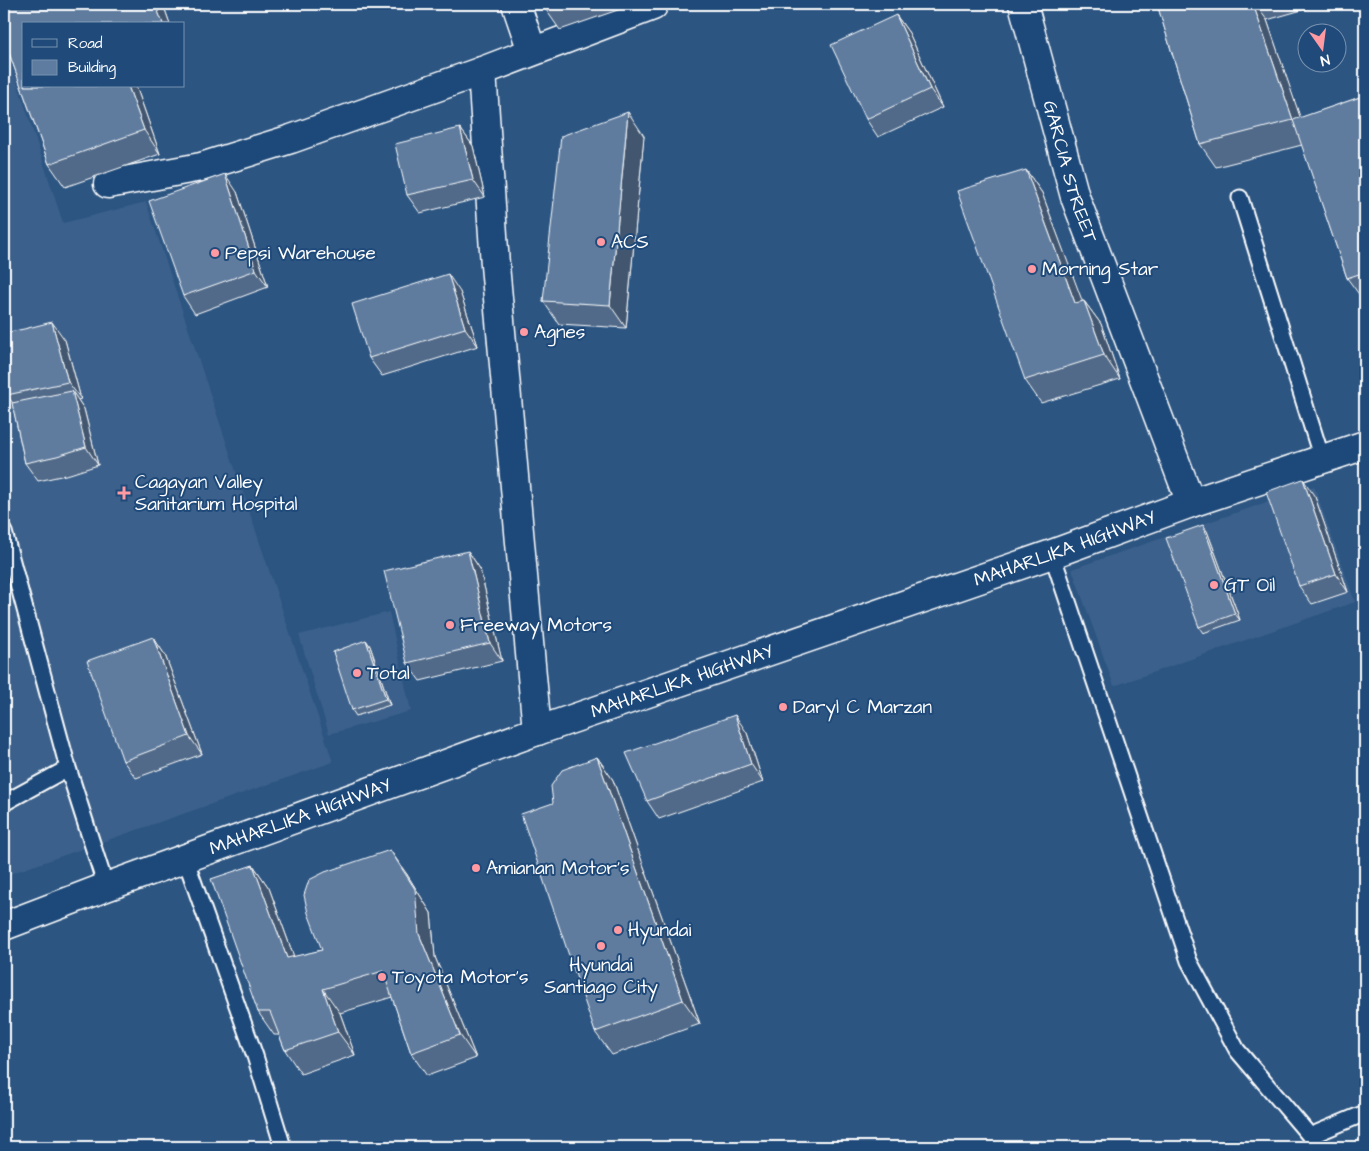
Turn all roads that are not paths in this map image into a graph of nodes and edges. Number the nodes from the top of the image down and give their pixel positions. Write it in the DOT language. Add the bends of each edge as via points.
graph roads {
  1 [pos="516,4"];
  2 [pos="1022,4"];
  3 [pos="653,6"];
  4 [pos="532,51"];
  5 [pos="482,70"];
  6 [pos="108,184"];
  7 [pos="1240,198"];
  8 [pos="1365,445"];
  9 [pos="1322,459"];
  10 [pos="1191,503"];
  11 [pos="4,532"];
  12 [pos="1052,554"];
  13 [pos="538,731"];
  14 [pos="68,768"];
  15 [pos="4,804"];
  16 [pos="185,858"];
  17 [pos="106,887"];
  18 [pos="4,926"];
  19 [pos="1365,1113"];
  20 [pos="1313,1142"];
  21 [pos="283,1147"];
  1 -- 4 [label="street"];
  2 -- 10 [label="street, GARCIA STREET" via="1075,197"];
  3 -- 4 [label="street"];
  4 -- 5 [label="street"];
  5 -- 6 [label="street" via="291,140 201,167"];
  5 -- 13 [label="street" via="495,265"];
  7 -- 9 [label="lane"];
  8 -- 9 [label="street, MAHARLIKA HIGHWAY"];
  9 -- 10 [label="street, MAHARLIKA HIGHWAY"];
  10 -- 12 [label="street, MAHARLIKA HIGHWAY"];
  11 -- 14 [label="lane"];
  12 -- 13 [label="street, MAHARLIKA HIGHWAY"];
  12 -- 20 [label="lane" via="1189,961 1237,1050"];
  13 -- 16 [label="street, MAHARLIKA HIGHWAY"];
  14 -- 15 [label="lane"];
  14 -- 17 [label="lane"];
  16 -- 17 [label="street, MAHARLIKA HIGHWAY"];
  16 -- 21 [label="lane" via="255,1056"];
  17 -- 18 [label="street, MAHARLIKA HIGHWAY"];
  19 -- 20 [label="lane"];
}
